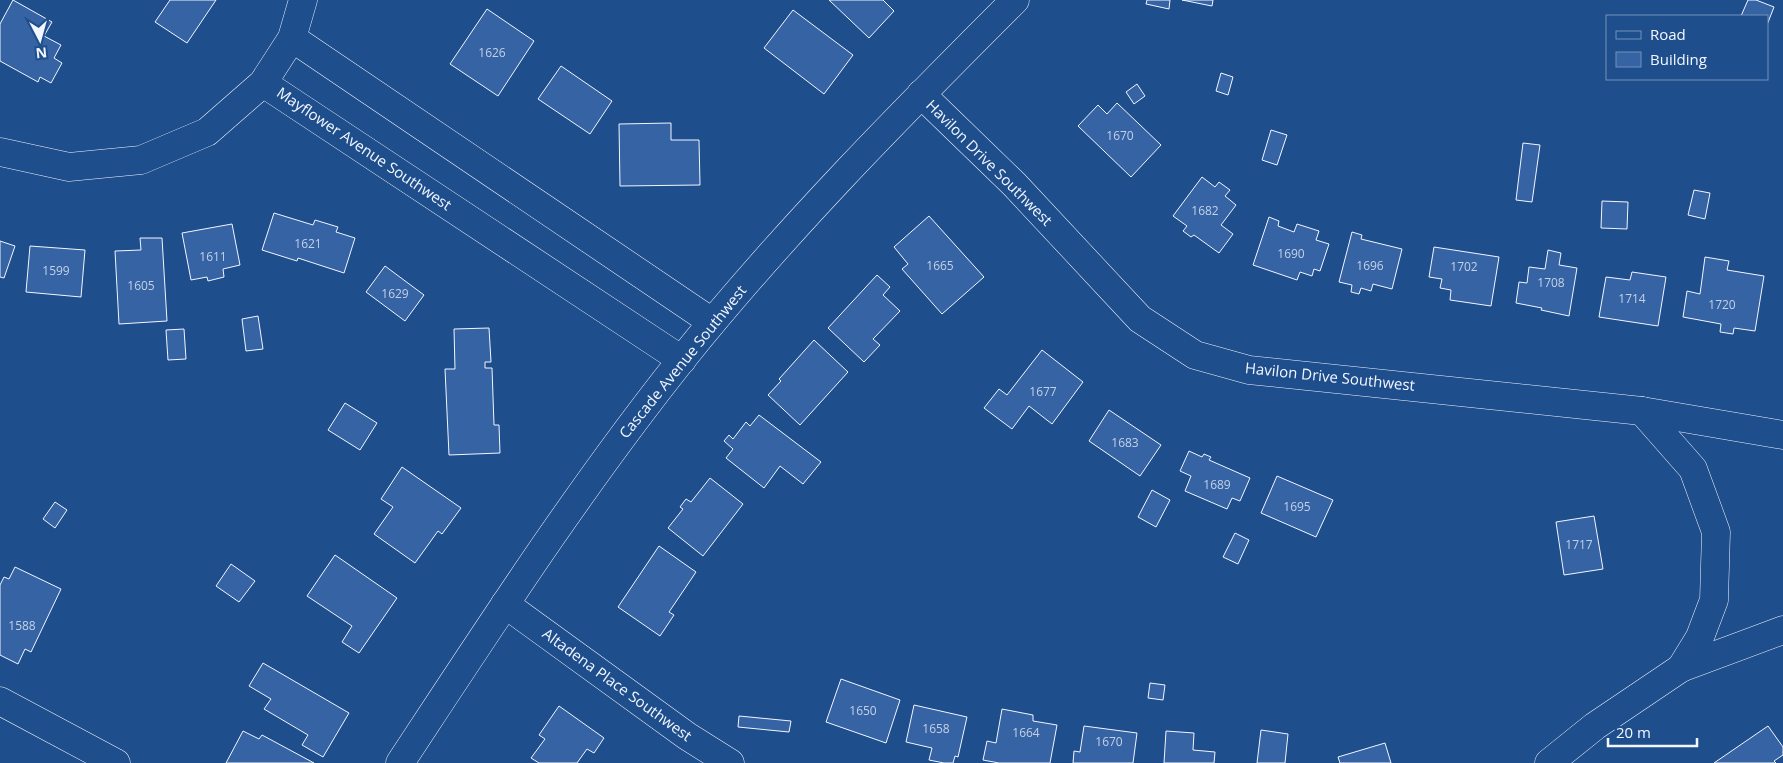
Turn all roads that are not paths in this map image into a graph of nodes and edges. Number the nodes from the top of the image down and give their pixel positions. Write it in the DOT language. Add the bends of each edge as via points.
graph roads {
  1 [pos="303,0"];
  2 [pos="1015,0"];
  3 [pos="292,38"];
  4 [pos="263,82"];
  5 [pos="921,94"];
  6 [pos="0,152"];
  7 [pos="712,322"];
  8 [pos="682,360"];
  9 [pos="1642,411"];
  10 [pos="1783,435"];
  11 [pos="505,604"];
  12 [pos="1783,630"];
  13 [pos="1681,668"];
  14 [pos="0,701"];
  15 [pos="116,763"];
  16 [pos="400,763"];
  17 [pos="730,763"];
  18 [pos="1549,763"];
  1 -- 3 [label="street"];
  2 -- 5 [label="street, Cascade Avenue Southwest"];
  3 -- 4 [label="street"];
  3 -- 7 [label="street"];
  4 -- 6 [label="street, Mayflower Avenue Southwest" via="207,132 141,160 69,168"];
  4 -- 8 [label="street, Mayflower Avenue Southwest"];
  5 -- 7 [label="street, Cascade Avenue Southwest" via="812,207"];
  5 -- 9 [label="street, Havilon Drive Southwest" via="1014,184 1140,319 1195,356 1249,370"];
  7 -- 8 [label="street, Cascade Avenue Southwest"];
  8 -- 11 [label="street, Cascade Avenue Southwest" via="590,480"];
  9 -- 10 [label="street, Havilon Drive Southwest"];
  9 -- 13 [label="street" via="1693,469 1716,532 1714,600 1700,637"];
  11 -- 16 [label="street, Cascade Avenue Southwest"];
  11 -- 17 [label="street, Altadena Place Southwest"];
  12 -- 13 [label="street"];
  13 -- 18 [label="street" via="1595,726"];
  14 -- 15 [label="street"];
}
